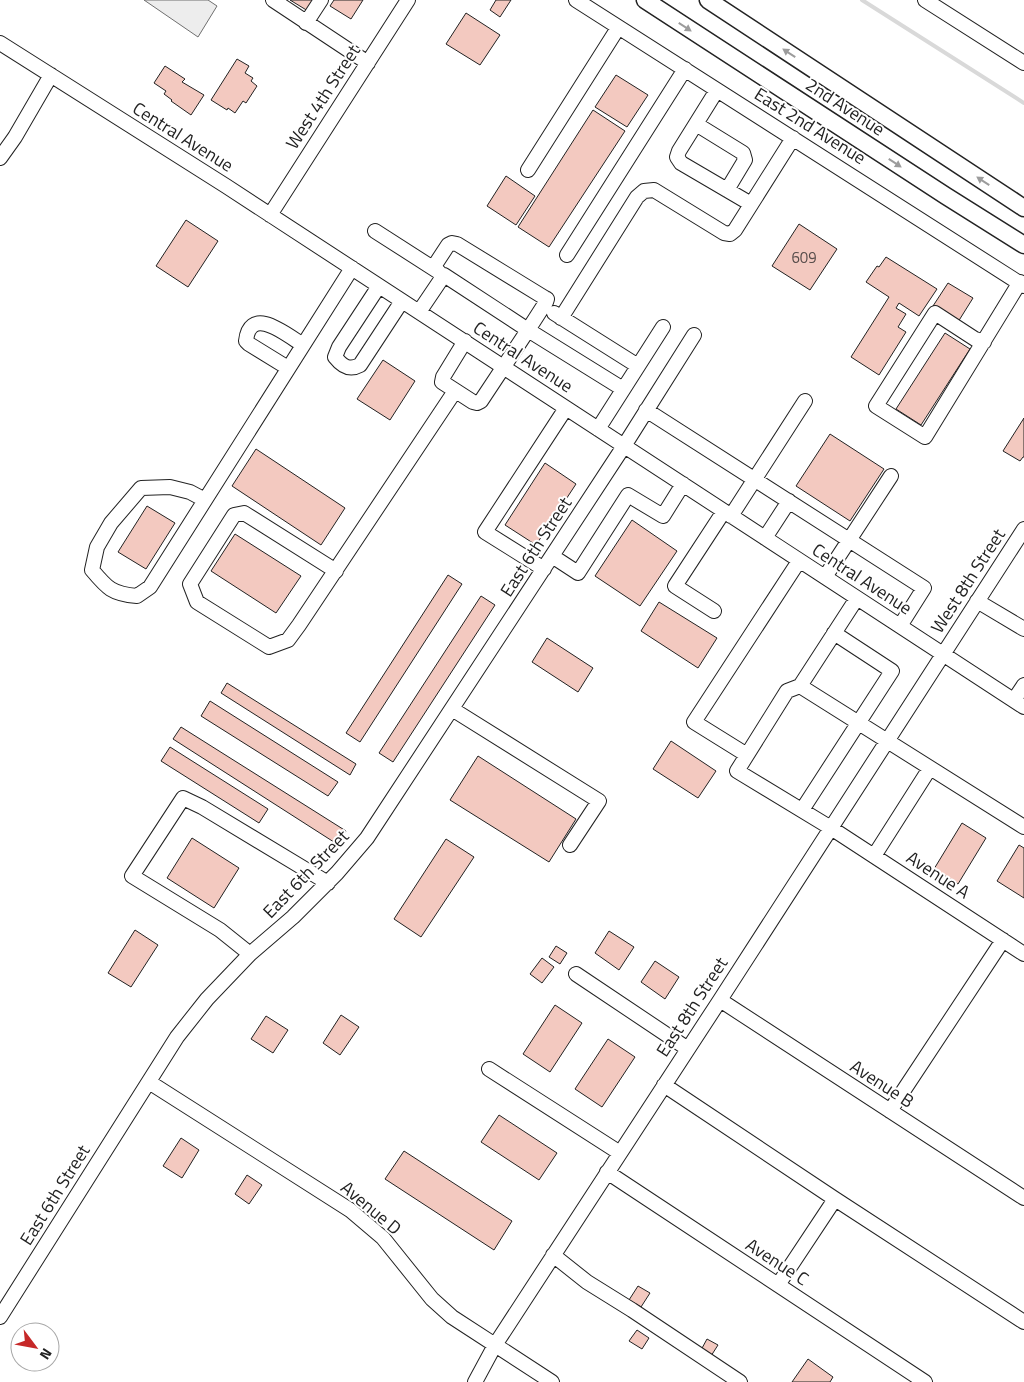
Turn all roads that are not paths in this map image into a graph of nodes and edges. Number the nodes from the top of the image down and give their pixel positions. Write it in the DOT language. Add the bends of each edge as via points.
graph roads {
  1 [pos="273,0"];
  2 [pos="321,0"];
  3 [pos="408,0"];
  4 [pos="576,0"];
  5 [pos="645,0"];
  6 [pos="708,0"];
  7 [pos="925,0"];
  8 [pos="306,23"];
  9 [pos="618,28"];
  10 [pos="2,44"];
  11 [pos="368,63"];
  12 [pos="1024,63"];
  13 [pos="685,70"];
  14 [pos="51,75"];
  15 [pos="717,90"];
  16 [pos="696,124"];
  17 [pos="793,138"];
  18 [pos="0,158"];
  19 [pos="528,170"];
  20 [pos="727,190"];
  21 [pos="751,204"];
  22 [pos="1024,208"];
  23 [pos="270,215"];
  24 [pos="375,232"];
  25 [pos="1024,246"];
  26 [pos="567,256"];
  27 [pos="352,268"];
  28 [pos="439,272"];
  29 [pos="1022,284"];
  30 [pos="379,286"];
  31 [pos="402,301"];
  32 [pos="543,306"];
  33 [pos="419,312"];
  34 [pos="562,318"];
  35 [pos="663,327"];
  36 [pos="528,330"];
  37 [pos="694,335"];
  38 [pos="465,341"];
  39 [pos="984,342"];
  40 [pos="303,345"];
  41 [pos="638,366"];
  42 [pos="504,367"];
  43 [pos="288,368"];
  44 [pos="623,389"];
  45 [pos="455,391"];
  46 [pos="805,402"];
  47 [pos="566,408"];
  48 [pos="646,410"];
  49 [pos="598,429"];
  50 [pos="624,446"];
  51 [pos="891,476"];
  52 [pos="755,479"];
  53 [pos="683,484"];
  54 [pos="205,500"];
  55 [pos="789,501"];
  56 [pos="727,513"];
  57 [pos="1023,533"];
  58 [pos="765,538"];
  59 [pos="849,540"];
  60 [pos="552,556"];
  61 [pos="799,560"];
  62 [pos="544,569"];
  63 [pos="336,571"];
  64 [pos="825,577"];
  65 [pos="857,598"];
  66 [pos="977,601"];
  67 [pos="714,611"];
  68 [pos="900,626"];
  69 [pos="1024,629"];
  70 [pos="834,633"];
  71 [pos="943,654"];
  72 [pos="1024,685"];
  73 [pos="800,686"];
  74 [pos="1019,704"];
  75 [pos="452,709"];
  76 [pos="858,722"];
  77 [pos="887,740"];
  78 [pos="747,755"];
  79 [pos="930,768"];
  80 [pos="802,810"];
  81 [pos="1024,827"];
  82 [pos="831,828"];
  83 [pos="570,845"];
  84 [pos="874,856"];
  85 [pos="328,883"];
  86 [pos="1003,940"];
  87 [pos="250,954"];
  88 [pos="1024,954"];
  89 [pos="576,974"];
  90 [pos="720,1000"];
  91 [pos="688,1049"];
  92 [pos="489,1070"];
  93 [pos="149,1082"];
  94 [pos="664,1085"];
  95 [pos="890,1111"];
  96 [pos="620,1153"];
  97 [pos="607,1172"];
  98 [pos="1024,1198"];
  99 [pos="835,1199"];
  100 [pos="553,1255"];
  101 [pos="778,1285"];
  102 [pos="0,1317"];
  103 [pos="1024,1322"];
  104 [pos="495,1345"];
  105 [pos="475,1382"];
  106 [pos="552,1382"];
  107 [pos="740,1382"];
  108 [pos="925,1382"];
  1 -- 8 [label="street"];
  2 -- 8 [label="street"];
  3 -- 11 [label="street, West 4th Street"];
  4 -- 9 [label="street, East 2nd Avenue"];
  5 -- 25 [label="main road, 2nd Avenue, one-way"];
  22 -- 6 [label="main road, 2nd Avenue, one-way"];
  7 -- 12 [label="street"];
  8 -- 11 [label="street"];
  9 -- 13 [label="street, East 2nd Avenue"];
  9 -- 19 [label="street"];
  10 -- 14 [label="street, Central Avenue"];
  11 -- 23 [label="street, West 4th Street"];
  13 -- 15 [label="street, East 2nd Avenue"];
  13 -- 26 [label="street"];
  14 -- 18 [label="street"];
  14 -- 23 [label="street, Central Avenue"];
  15 -- 16 [label="street"];
  15 -- 17 [label="street, East 2nd Avenue"];
  16 -- 20 [label="street" via="743,153 745,160"];
  16 -- 20 [label="street" via="677,157 681,163"];
  17 -- 21 [label="street"];
  17 -- 29 [label="street, East 2nd Avenue"];
  20 -- 21 [label="street"];
  21 -- 34 [label="street" via="730,234 654,190 644,191 637,197"];
  23 -- 27 [label="street, Central Avenue"];
  24 -- 28 [label="street"];
  27 -- 30 [label="street, Central Avenue"];
  27 -- 40 [label="street"];
  28 -- 32 [label="street" via="448,245 457,244 547,299"];
  28 -- 33 [label="street"];
  28 -- 36 [label="street"];
  29 -- 39 [label="street"];
  30 -- 31 [label="street, Central Avenue"];
  30 -- 31 [label="street" via="339,347 335,357 340,364 347,368 360,365"];
  31 -- 33 [label="street, Central Avenue"];
  32 -- 34 [label="street"];
  32 -- 36 [label="street"];
  33 -- 38 [label="street, Central Avenue"];
  34 -- 41 [label="street"];
  35 -- 41 [label="street"];
  36 -- 42 [label="street"];
  36 -- 44 [label="street"];
  37 -- 48 [label="street, East 6th Street"];
  38 -- 42 [label="street, Central Avenue"];
  38 -- 45 [label="street" via="442,377 442,382"];
  39 -- 39 [label="street" via="925,437 876,406 936,313"];
  40 -- 43 [label="street"];
  40 -- 43 [label="street" via="262,323 250,327 246,341"];
  41 -- 44 [label="street"];
  42 -- 45 [label="street" via="477,403"];
  42 -- 47 [label="street, Central Avenue"];
  43 -- 54 [label="street"];
  44 -- 49 [label="street"];
  45 -- 63 [label="street"];
  46 -- 52 [label="street"];
  47 -- 49 [label="street, Central Avenue"];
  47 -- 62 [label="street" via="485,532"];
  48 -- 50 [label="street, East 6th Street"];
  48 -- 52 [label="street"];
  49 -- 50 [label="street, Central Avenue"];
  50 -- 53 [label="street, Central Avenue"];
  50 -- 60 [label="street, East 6th Street"];
  51 -- 59 [label="street"];
  52 -- 55 [label="street"];
  52 -- 56 [label="street"];
  53 -- 56 [label="street, Central Avenue"];
  53 -- 60 [label="street" via="662,516 628,495 578,573"];
  54 -- 54 [label="street" via="150,587 137,596 123,595 106,587 92,570 97,548 111,523 141,488 170,487"];
  55 -- 58 [label="street"];
  55 -- 59 [label="street"];
  56 -- 58 [label="street, Central Avenue"];
  56 -- 67 [label="street" via="675,586"];
  57 -- 66 [label="street, West 8th Street"];
  58 -- 61 [label="street, Central Avenue"];
  59 -- 64 [label="street"];
  59 -- 68 [label="street" via="924,588"];
  60 -- 62 [label="street, East 6th Street"];
  61 -- 64 [label="street, Central Avenue"];
  61 -- 78 [label="street" via="694,722"];
  62 -- 75 [label="street, East 6th Street"];
  63 -- 63 [label="street" via="288,640 269,647 196,602 190,584 234,516 244,513"];
  64 -- 65 [label="street, Central Avenue"];
  65 -- 68 [label="street, Central Avenue"];
  65 -- 70 [label="street"];
  66 -- 69 [label="street"];
  66 -- 71 [label="street, West 8th Street"];
  68 -- 71 [label="street, Central Avenue"];
  70 -- 73 [label="street"];
  70 -- 76 [label="street" via="892,670"];
  71 -- 74 [label="street, Central Avenue"];
  71 -- 77 [label="street, East 8th Street"];
  72 -- 74 [label="street"];
  73 -- 76 [label="street"];
  73 -- 78 [label="street" via="788,691"];
  75 -- 83 [label="street" via="599,801"];
  75 -- 85 [label="street, East 6th Street" via="367,838"];
  76 -- 77 [label="street"];
  76 -- 80 [label="street"];
  77 -- 79 [label="street"];
  77 -- 82 [label="street, East 8th Street"];
  78 -- 80 [label="street, Avenue A" via="737,771"];
  79 -- 81 [label="street"];
  79 -- 84 [label="street"];
  80 -- 82 [label="street, Avenue A"];
  82 -- 84 [label="street, Avenue A"];
  82 -- 90 [label="street, East 8th Street"];
  84 -- 86 [label="street, Avenue A"];
  85 -- 87 [label="street, East 6th Street"];
  85 -- 87 [label="street" via="202,806 183,798 132,876 220,930"];
  86 -- 88 [label="street, Avenue A"];
  86 -- 95 [label="street"];
  87 -- 93 [label="street, East 6th Street" via="207,999 177,1037"];
  89 -- 91 [label="street"];
  90 -- 91 [label="street, East 8th Street"];
  90 -- 95 [label="street, Avenue B"];
  91 -- 94 [label="street, East 8th Street"];
  92 -- 96 [label="street"];
  93 -- 102 [label="street, East 6th Street"];
  93 -- 104 [label="street, Avenue D" via="350,1210 383,1238 432,1299 452,1317"];
  94 -- 96 [label="street, East 8th Street"];
  94 -- 99 [label="street"];
  95 -- 98 [label="street, Avenue B"];
  96 -- 97 [label="street, East 8th Street"];
  97 -- 100 [label="street, East 8th Street"];
  97 -- 101 [label="street, Avenue C"];
  99 -- 101 [label="street"];
  99 -- 103 [label="street"];
  100 -- 104 [label="street, East 8th Street"];
  100 -- 107 [label="street" via="587,1282"];
  101 -- 108 [label="street, Avenue C"];
  104 -- 105 [label="street, East 8th Street"];
  104 -- 106 [label="street, Avenue D"];
}
